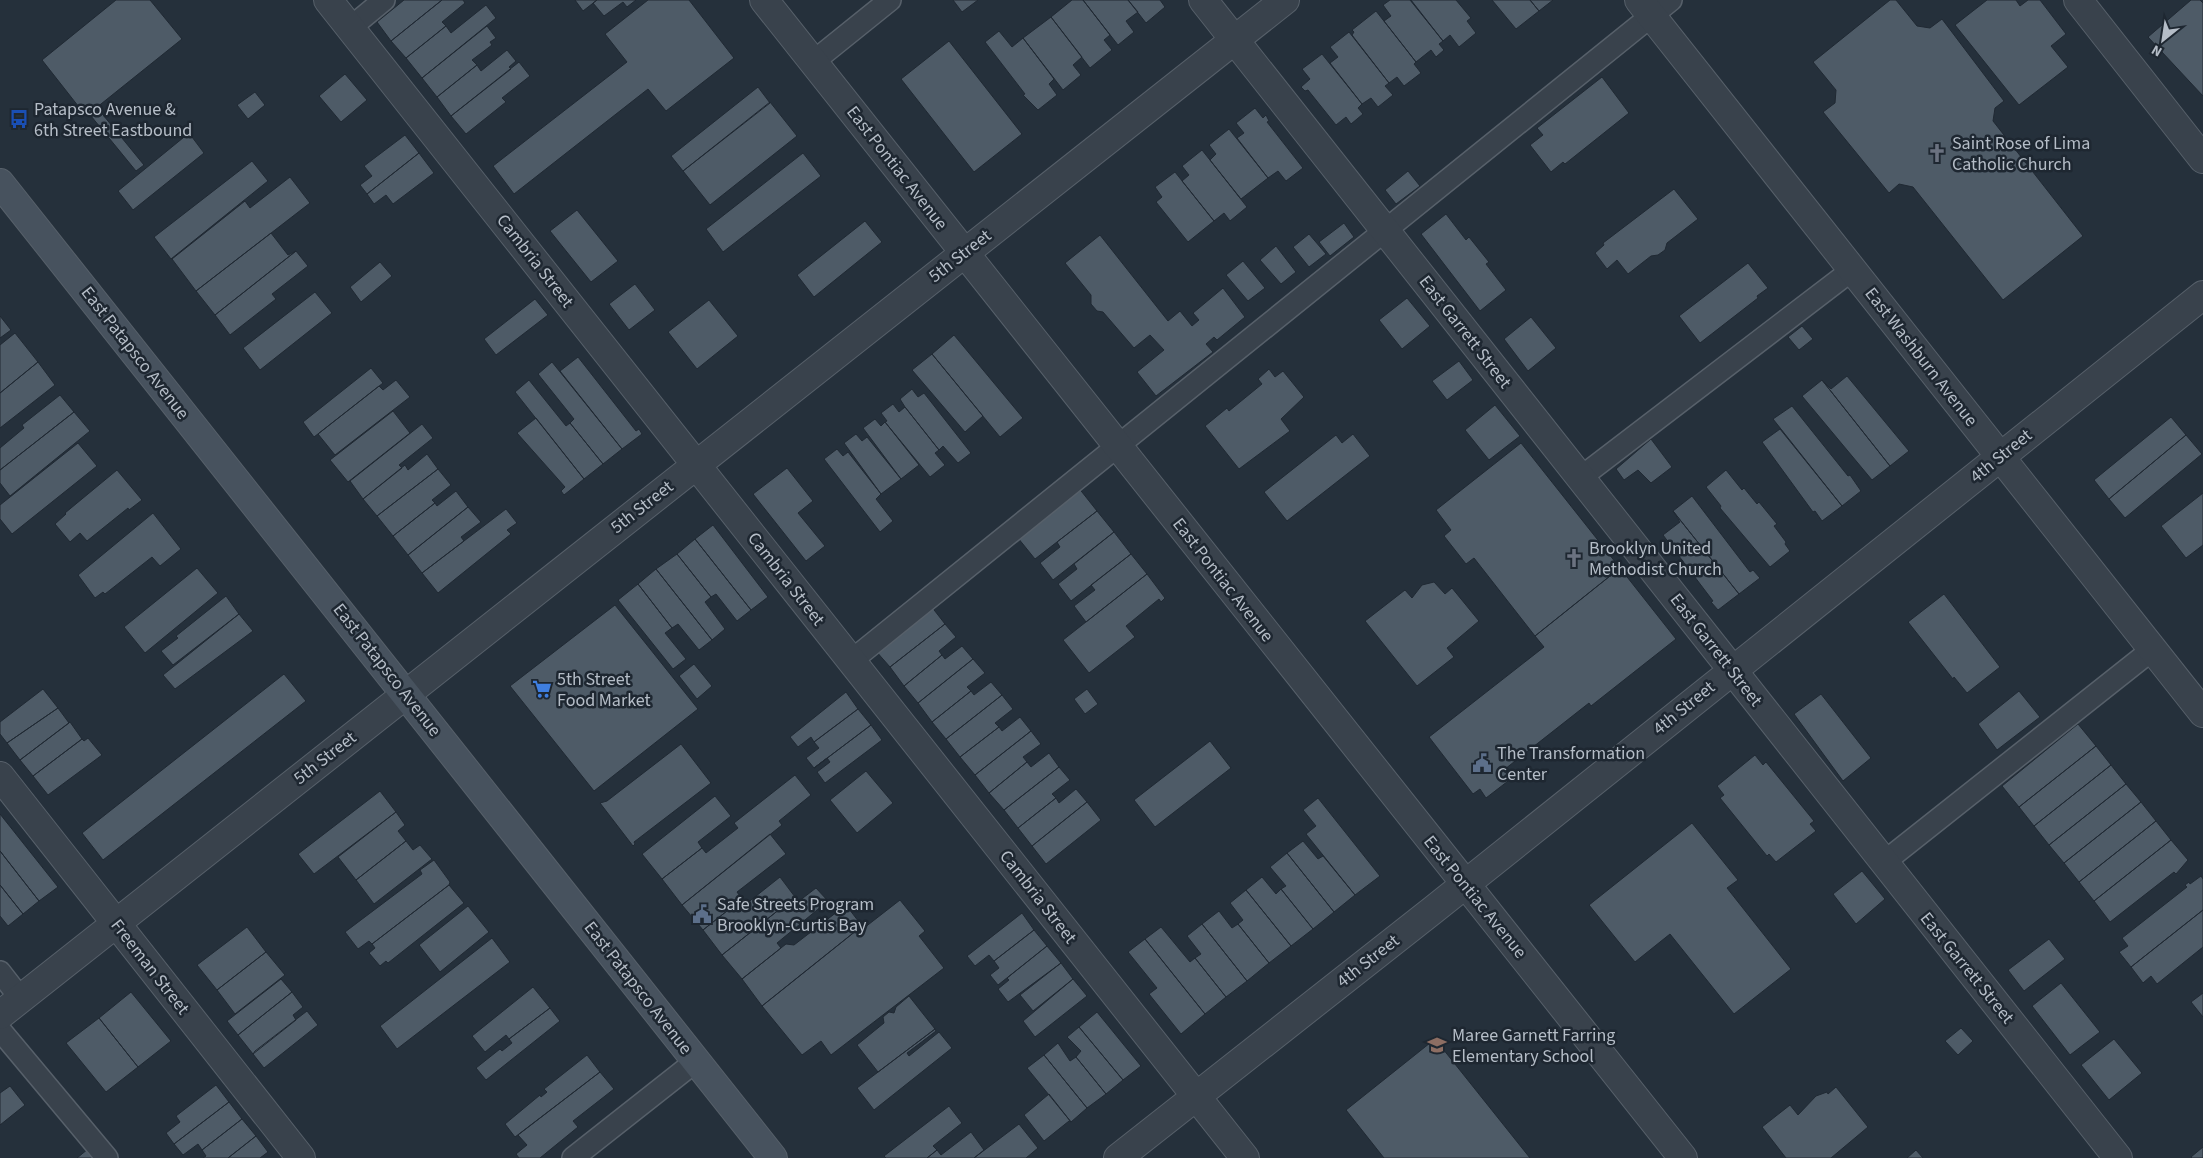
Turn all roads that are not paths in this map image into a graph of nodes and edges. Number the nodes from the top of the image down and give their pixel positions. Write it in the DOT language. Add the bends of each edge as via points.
graph roads {
  1 [pos="328,0"];
  2 [pos="384,0"];
  3 [pos="764,0"];
  4 [pos="890,0"];
  5 [pos="1203,0"];
  6 [pos="1285,0"];
  7 [pos="2078,0"];
  8 [pos="1654,5"];
  9 [pos="350,28"];
  10 [pos="1234,40"];
  11 [pos="812,62"];
  12 [pos="2203,159"];
  13 [pos="0,183"];
  14 [pos="1385,231"];
  15 [pos="964,254"];
  16 [pos="1852,270"];
  17 [pos="2203,295"];
  18 [pos="1117,447"];
  19 [pos="2000,456"];
  20 [pos="696,465"];
  21 [pos="1580,478"];
  22 [pos="2153,649"];
  23 [pos="851,661"];
  24 [pos="1732,670"];
  25 [pos="406,694"];
  26 [pos="2203,713"];
  27 [pos="0,776"];
  28 [pos="1883,863"];
  29 [pos="1465,884"];
  30 [pos="116,923"];
  31 [pos="0,972"];
  32 [pos="10,1007"];
  33 [pos="0,1030"];
  34 [pos="696,1061"];
  35 [pos="1196,1097"];
  36 [pos="1121,1157"];
  37 [pos="107,1158"];
  38 [pos="300,1158"];
  39 [pos="573,1158"];
  40 [pos="772,1158"];
  41 [pos="1245,1158"];
  42 [pos="1683,1158"];
  43 [pos="2118,1158"];
  1 -- 9 [label="street, Cambria Street"];
  2 -- 9 [label="lane"];
  3 -- 11 [label="street, East Pontiac Avenue"];
  4 -- 11 [label="lane"];
  5 -- 10 [label="street, East Garrett Street"];
  6 -- 10 [label="street, 5th Street"];
  7 -- 12 [label="street"];
  8 -- 14 [label="lane"];
  8 -- 16 [label="street, East Washburn Avenue"];
  9 -- 20 [label="street, Cambria Street"];
  10 -- 14 [label="street, East Garrett Street"];
  10 -- 15 [label="street, 5th Street"];
  11 -- 15 [label="street, East Pontiac Avenue"];
  13 -- 25 [label="main road, East Patapsco Avenue"];
  14 -- 18 [label="lane"];
  14 -- 21 [label="street, East Garrett Street"];
  15 -- 18 [label="street, East Pontiac Avenue"];
  15 -- 20 [label="street, 5th Street"];
  16 -- 19 [label="street, East Washburn Avenue"];
  16 -- 21 [label="lane"];
  17 -- 19 [label="street, 4th Street"];
  18 -- 23 [label="lane"];
  18 -- 29 [label="street, East Pontiac Avenue"];
  19 -- 22 [label="street, East Washburn Avenue"];
  19 -- 24 [label="street, 4th Street"];
  20 -- 23 [label="street, Cambria Street"];
  20 -- 25 [label="street, 5th Street"];
  21 -- 24 [label="street, East Garrett Street"];
  22 -- 26 [label="street, East Washburn Avenue"];
  22 -- 28 [label="lane"];
  23 -- 35 [label="street, Cambria Street"];
  24 -- 28 [label="street, East Garrett Street"];
  24 -- 29 [label="street, 4th Street"];
  25 -- 30 [label="street, 5th Street"];
  25 -- 34 [label="main road, East Patapsco Avenue"];
  27 -- 30 [label="street, Freeman Street"];
  28 -- 43 [label="street, East Garrett Street"];
  29 -- 35 [label="street, 4th Street"];
  29 -- 42 [label="street, East Pontiac Avenue"];
  30 -- 32 [label="street, 5th Street"];
  30 -- 38 [label="street, Freeman Street"];
  31 -- 32 [label="lane"];
  33 -- 37 [label="lane"];
  34 -- 39 [label="lane"];
  34 -- 40 [label="main road, East Patapsco Avenue"];
  35 -- 36 [label="street, 4th Street"];
  35 -- 41 [label="street, Cambria Street"];
}
